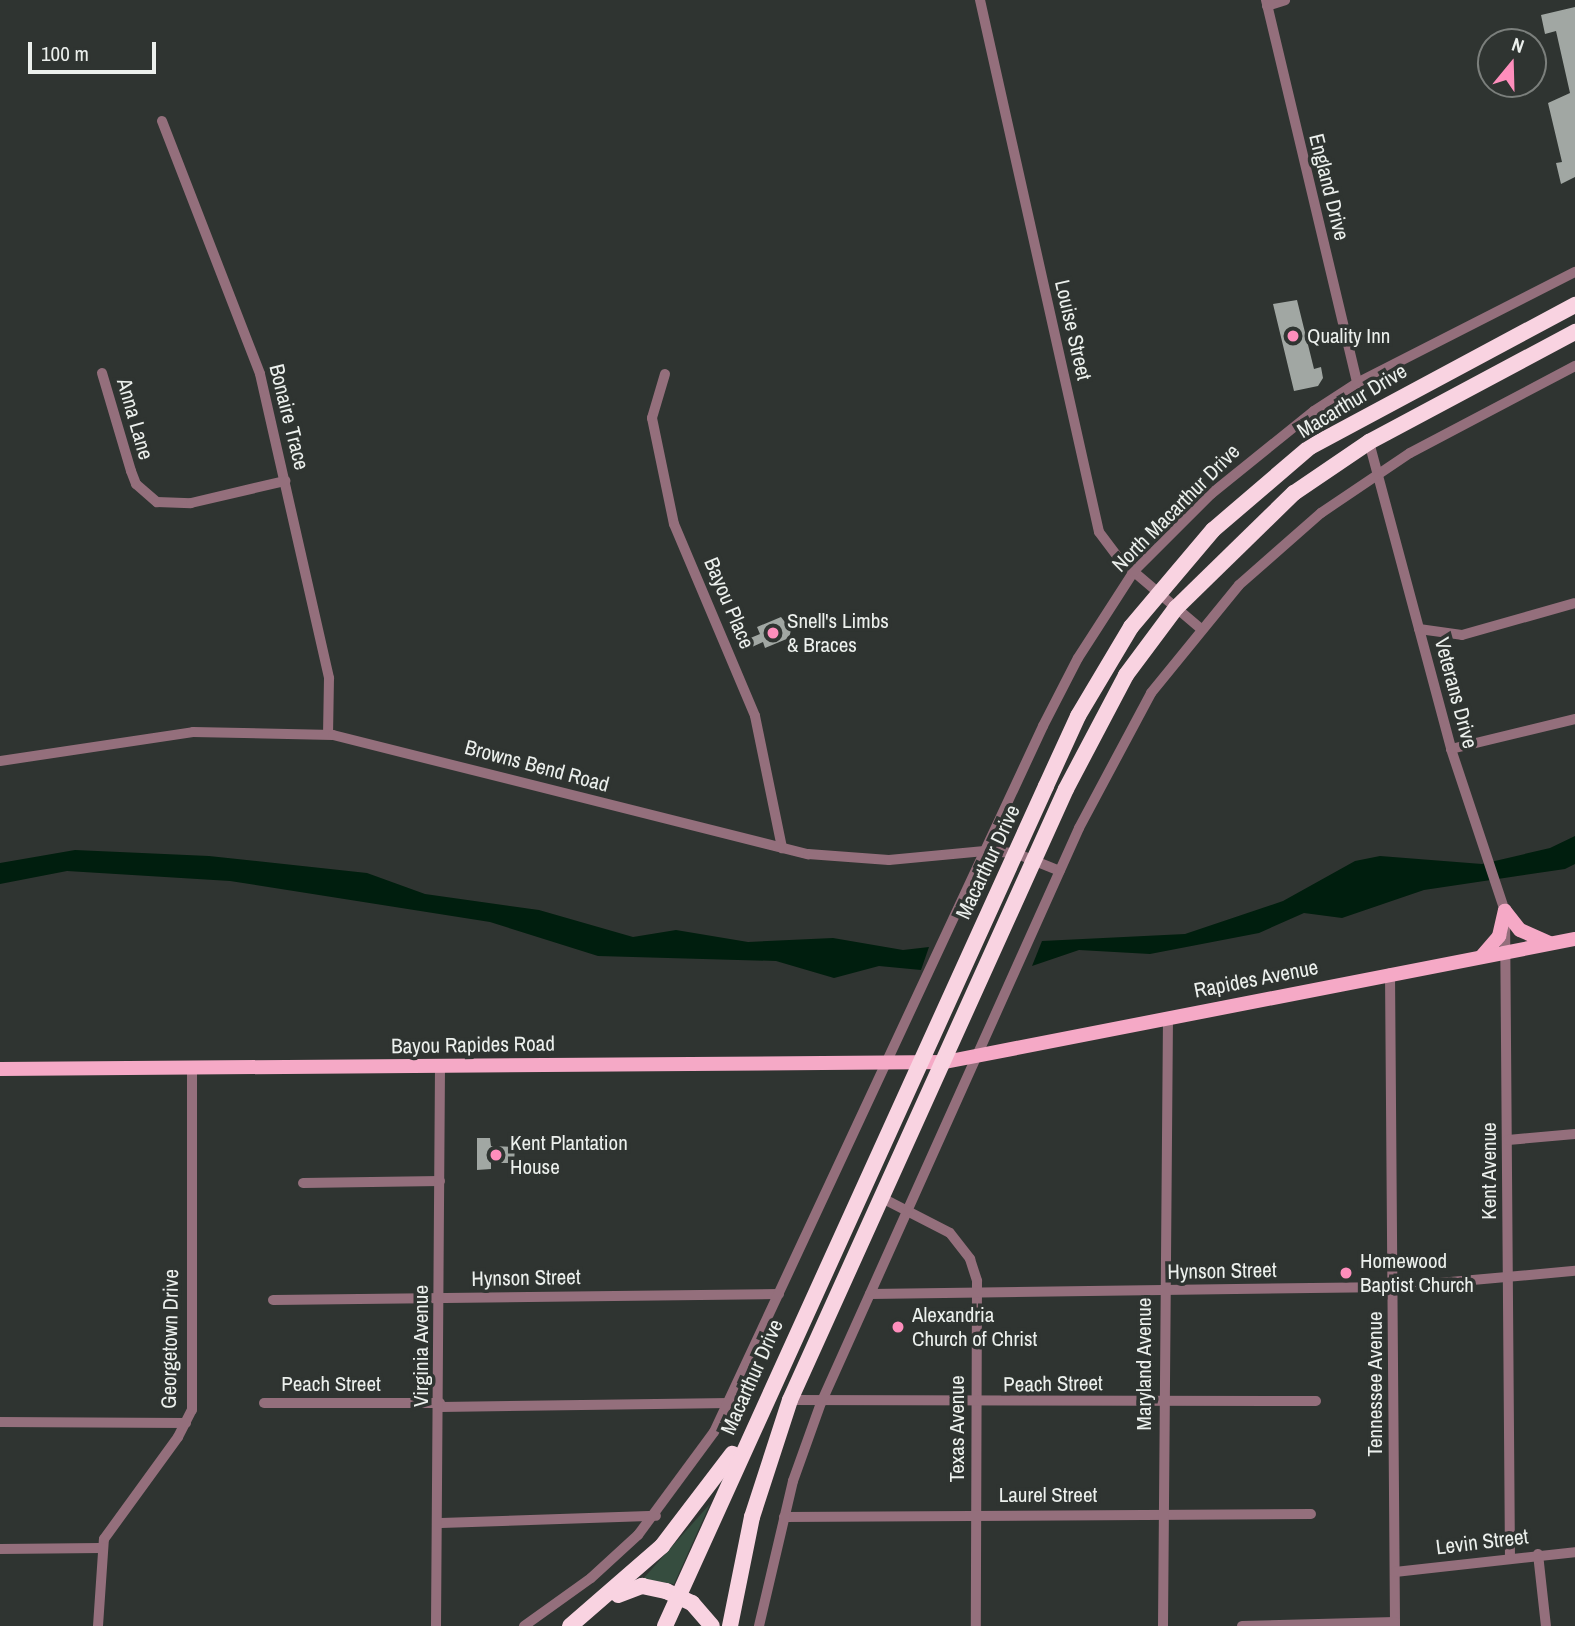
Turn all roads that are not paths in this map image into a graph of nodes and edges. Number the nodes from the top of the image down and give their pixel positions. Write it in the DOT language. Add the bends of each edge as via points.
graph roads {
  1 [pos="980,0"];
  2 [pos="1285,0"];
  3 [pos="1267,3"];
  4 [pos="162,121"];
  5 [pos="1575,272"];
  6 [pos="1575,305"];
  7 [pos="1575,332"];
  8 [pos="1575,366"];
  9 [pos="102,373"];
  10 [pos="665,374"];
  11 [pos="1357,383"];
  12 [pos="1363,414"];
  13 [pos="1369,442"];
  14 [pos="1377,473"];
  15 [pos="285,481"];
  16 [pos="1134,571"];
  17 [pos="1158,591"];
  18 [pos="1575,603"];
  19 [pos="1176,608"];
  20 [pos="1200,628"];
  21 [pos="1419,629"];
  22 [pos="1575,719"];
  23 [pos="328,734"];
  24 [pos="1451,749"];
  25 [pos="0,761"];
  26 [pos="782,848"];
  27 [pos="985,851"];
  28 [pos="1015,853"];
  29 [pos="1035,859"];
  30 [pos="1060,871"];
  31 [pos="1504,907"];
  32 [pos="1575,939"];
  33 [pos="1550,943"];
  34 [pos="1507,952"];
  35 [pos="1481,957"];
  36 [pos="1390,974"];
  37 [pos="1168,1018"];
  38 [pos="976,1057"];
  39 [pos="945,1062"];
  40 [pos="918,1064"];
  41 [pos="440,1066"];
  42 [pos="881,1066"];
  43 [pos="192,1068"];
  44 [pos="0,1069"];
  45 [pos="1575,1134"];
  46 [pos="1508,1140"];
  47 [pos="440,1181"];
  48 [pos="303,1183"];
  49 [pos="860,1187"];
  50 [pos="881,1198"];
  51 [pos="906,1210"];
  52 [pos="1575,1271"];
  53 [pos="1509,1277"];
  54 [pos="1394,1287"];
  55 [pos="979,1292"];
  56 [pos="1163,1292"];
  57 [pos="779,1294"];
  58 [pos="870,1294"];
  59 [pos="440,1298"];
  60 [pos="273,1300"];
  61 [pos="778,1372"];
  62 [pos="790,1400"];
  63 [pos="1316,1401"];
  64 [pos="1162,1402"];
  65 [pos="264,1403"];
  66 [pos="730,1403"];
  67 [pos="821,1403"];
  68 [pos="976,1404"];
  69 [pos="440,1405"];
  70 [pos="0,1422"];
  71 [pos="186,1423"];
  72 [pos="976,1514"];
  73 [pos="1164,1514"];
  74 [pos="1311,1514"];
  75 [pos="656,1516"];
  76 [pos="784,1517"];
  77 [pos="441,1523"];
  78 [pos="101,1548"];
  79 [pos="0,1549"];
  80 [pos="1575,1552"];
  81 [pos="1538,1554"];
  82 [pos="1510,1557"];
  83 [pos="1395,1572"];
  84 [pos="678,1596"];
  85 [pos="594,1607"];
  86 [pos="1395,1624"];
  87 [pos="98,1626"];
  88 [pos="436,1626"];
  89 [pos="524,1626"];
  90 [pos="570,1626"];
  91 [pos="665,1626"];
  92 [pos="712,1626"];
  93 [pos="730,1626"];
  94 [pos="759,1626"];
  95 [pos="976,1626"];
  96 [pos="1163,1626"];
  97 [pos="1242,1626"];
  98 [pos="1546,1626"];
  1 -- 16 [label="street, Louise Street" via="1098,532"];
  2 -- 3 [label="street"];
  3 -- 11 [label="street, England Drive"];
  4 -- 15 [label="street, Bonaire Trace" via="260,374"];
  5 -- 11 [label="street, North Macarthur Drive"];
  6 -- 12 [label="highway, Macarthur Drive"];
  7 -- 13 [label="highway, Macarthur Drive"];
  8 -- 14 [label="street"];
  9 -- 15 [label="street, Anna Lane" via="136,484 157,502 191,503"];
  10 -- 26 [label="street, Bayou Place" via="652,418 674,524 755,716"];
  11 -- 16 [label="street, North Macarthur Drive" via="1266,446"];
  12 -- 13 [label="highway"];
  12 -- 17 [label="highway, Macarthur Drive" via="1260,488"];
  13 -- 14 [label="street, Veterans Drive"];
  13 -- 19 [label="highway, Macarthur Drive" via="1264,519"];
  14 -- 20 [label="street" via="1294,534"];
  14 -- 21 [label="street, Veterans Drive"];
  15 -- 23 [label="street, Bonaire Trace" via="329,678"];
  16 -- 17 [label="street, Louise Street"];
  16 -- 27 [label="street, North Macarthur Drive" via="1077,658"];
  17 -- 19 [label="street, Louise Street"];
  17 -- 28 [label="highway, Macarthur Drive" via="1078,716"];
  18 -- 21 [label="street" via="1462,635"];
  19 -- 20 [label="street, Louise Street"];
  19 -- 29 [label="highway, Macarthur Drive" via="1126,675"];
  20 -- 30 [label="street" via="1135,719"];
  21 -- 24 [label="street, Veterans Drive"];
  22 -- 24 [label="street"];
  23 -- 25 [label="street, Browns Bend Road" via="193,732"];
  23 -- 26 [label="street, Browns Bend Road"];
  24 -- 31 [label="street, Veterans Drive"];
  26 -- 27 [label="street, Browns Bend Road" via="888,860"];
  27 -- 28 [label="street, Browns Bend Road"];
  27 -- 42 [label="street, North Macarthur Drive"];
  28 -- 29 [label="street, Browns Bend Road"];
  28 -- 40 [label="highway, Macarthur Drive"];
  29 -- 30 [label="street, Browns Bend Road"];
  29 -- 39 [label="highway, Macarthur Drive"];
  30 -- 38 [label="street"];
  31 -- 33 [label="main road" via="1520,930"];
  31 -- 34 [label="street, Veterans Drive"];
  31 -- 35 [label="main road" via="1499,936"];
  32 -- 33 [label="main road, Rapides Avenue"];
  33 -- 34 [label="main road, Rapides Avenue"];
  34 -- 35 [label="main road, Rapides Avenue"];
  34 -- 46 [label="street, Kent Avenue"];
  35 -- 36 [label="main road, Rapides Avenue"];
  36 -- 37 [label="main road, Rapides Avenue"];
  36 -- 54 [label="street, Tennessee Avenue"];
  37 -- 38 [label="main road, Rapides Avenue"];
  37 -- 56 [label="street, Maryland Avenue"];
  38 -- 39 [label="main road, Rapides Avenue"];
  38 -- 51 [label="street"];
  39 -- 40 [label="main road, Bayou Rapides Road"];
  39 -- 50 [label="highway, Macarthur Drive"];
  40 -- 42 [label="main road, Bayou Rapides Road"];
  40 -- 49 [label="highway, Macarthur Drive"];
  41 -- 42 [label="main road, Bayou Rapides Road"];
  41 -- 43 [label="main road, Bayou Rapides Road"];
  41 -- 47 [label="street, Virginia Avenue"];
  42 -- 57 [label="street, Macarthur Drive"];
  43 -- 44 [label="main road, Bayou Rapides Road"];
  43 -- 71 [label="street, Georgetown Drive" via="192,1410"];
  45 -- 46 [label="street"];
  46 -- 53 [label="street, Kent Avenue"];
  47 -- 48 [label="street"];
  47 -- 59 [label="street, Virginia Avenue"];
  49 -- 50 [label="highway"];
  49 -- 61 [label="highway, Macarthur Drive"];
  50 -- 51 [label="street, Texas Avenue"];
  50 -- 62 [label="highway, Macarthur Drive"];
  51 -- 55 [label="street, Texas Avenue" via="958,1240 971,1259"];
  51 -- 58 [label="street"];
  52 -- 53 [label="street, Hynson Street"];
  53 -- 54 [label="street, Hynson Street"];
  53 -- 82 [label="street, Kent Avenue"];
  54 -- 56 [label="street, Hynson Street"];
  54 -- 83 [label="street, Tennessee Avenue"];
  55 -- 56 [label="street, Hynson Street"];
  55 -- 58 [label="street, Hynson Street"];
  55 -- 68 [label="street, Texas Avenue"];
  56 -- 64 [label="street, Maryland Avenue"];
  57 -- 59 [label="street, Hynson Street"];
  57 -- 66 [label="street, Macarthur Drive"];
  58 -- 67 [label="street"];
  59 -- 60 [label="street, Hynson Street"];
  59 -- 69 [label="street, Virginia Avenue"];
  61 -- 84 [label="highway, Macarthur Drive"];
  61 -- 85 [label="highway" via="701,1499 638,1572"];
  62 -- 67 [label="street, Peach Street"];
  62 -- 93 [label="highway, Macarthur Drive" via="752,1517"];
  63 -- 64 [label="street, Peach Street"];
  64 -- 68 [label="street, Peach Street"];
  64 -- 73 [label="street, Maryland Avenue"];
  65 -- 69 [label="street, Peach Street"];
  66 -- 69 [label="street, Peach Street"];
  66 -- 75 [label="street, Macarthur Drive"];
  67 -- 68 [label="street, Peach Street"];
  67 -- 76 [label="street"];
  68 -- 72 [label="street, Texas Avenue"];
  69 -- 77 [label="street, Virginia Avenue"];
  70 -- 71 [label="street"];
  71 -- 78 [label="street, Georgetown Drive"];
  72 -- 73 [label="street, Laurel Street"];
  72 -- 76 [label="street, Laurel Street"];
  72 -- 95 [label="street, Texas Avenue"];
  73 -- 74 [label="street, Laurel Street"];
  73 -- 96 [label="street, Maryland Avenue"];
  75 -- 77 [label="street"];
  75 -- 89 [label="street, Macarthur Drive" via="591,1578"];
  76 -- 94 [label="street"];
  77 -- 88 [label="street, Virginia Avenue"];
  78 -- 79 [label="street"];
  78 -- 87 [label="street"];
  80 -- 81 [label="street, Levin Street"];
  81 -- 82 [label="street, Levin Street"];
  81 -- 98 [label="street"];
  82 -- 83 [label="street, Levin Street"];
  83 -- 86 [label="street, Tennessee Avenue"];
  84 -- 85 [label="highway" via="642,1586"];
  84 -- 91 [label="highway, Macarthur Drive"];
  84 -- 92 [label="highway" via="701,1610"];
  85 -- 90 [label="highway"];
  86 -- 97 [label="street"];
}
